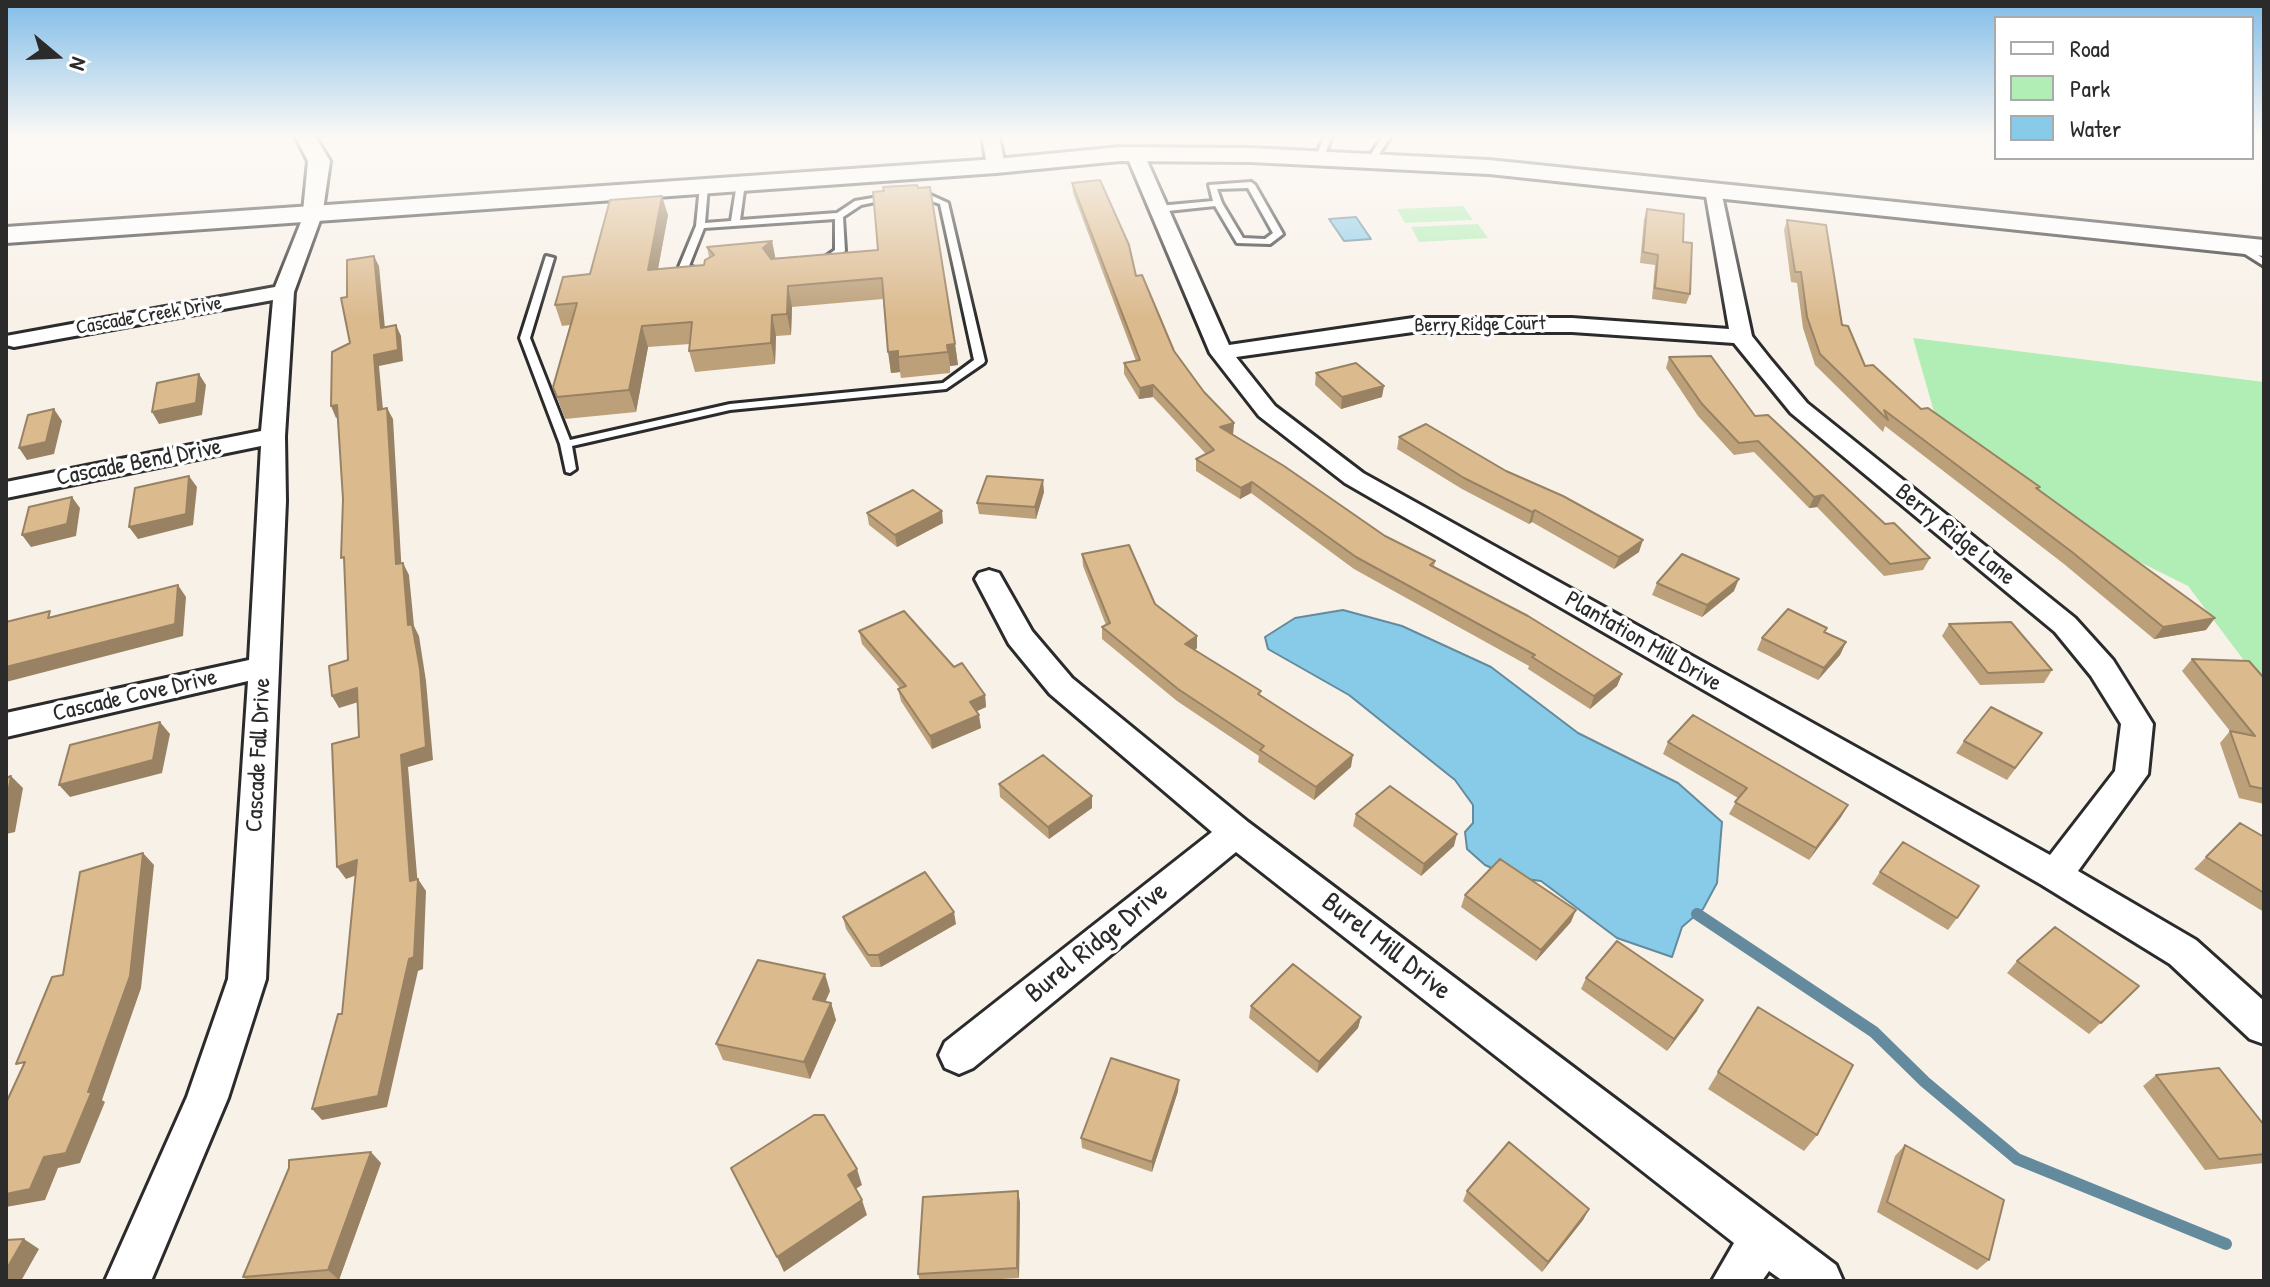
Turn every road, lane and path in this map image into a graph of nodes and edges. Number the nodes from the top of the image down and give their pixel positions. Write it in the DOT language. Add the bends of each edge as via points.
graph roads {
  1 [pos="316,196"];
  2 [pos="553,196"];
  3 [pos="703,196"];
  4 [pos="739,196"];
  5 [pos="925,196"];
  6 [pos="926,196"];
  7 [pos="1153,196"];
  8 [pos="1215,196"];
  9 [pos="1257,196"];
  10 [pos="1715,196"];
  11 [pos="1772,196"];
  12 [pos="1218,203"];
  13 [pos="1158,209"];
  14 [pos="314,212"];
  15 [pos="839,216"];
  16 [pos="735,223"];
  17 [pos="700,226"];
  18 [pos="6,235"];
  19 [pos="2237,245"];
  20 [pos="2264,248"];
  21 [pos="549,258"];
  22 [pos="2264,263"];
  23 [pos="815,264"];
  24 [pos="711,274"];
  25 [pos="284,292"];
  26 [pos="1741,337"];
  27 [pos="14,340"];
  28 [pos="1221,353"];
  29 [pos="273,436"];
  30 [pos="566,444"];
  31 [pos="570,469"];
  32 [pos="6,490"];
  33 [pos="989,579"];
  34 [pos="264,667"];
  35 [pos="6,725"];
  36 [pos="1236,832"];
  37 [pos="2055,875"];
  38 [pos="2264,1026"];
  39 [pos="959,1055"];
  40 [pos="1764,1239"];
  41 [pos="128,1281"];
  42 [pos="1735,1281"];
  43 [pos="1820,1281"];
  1 -- 14 [label="street"];
  2 -- 14 [label="main road"];
  3 -- 17 [label="lane"];
  4 -- 16 [label="lane"];
  5 -- 15 [label="lane" via="874,199"];
  6 -- 30 [label="lane" via="944,203 980,361 946,386 730,407"];
  7 -- 13 [label="street, Plantation Mill Drive"];
  8 -- 12 [label="lane"];
  9 -- 12 [label="lane" via="1278,234 1267,242 1240,241"];
  10 -- 26 [label="street, Berry Ridge Lane"];
  11 -- 19 [label="main road"];
  12 -- 13 [label="lane"];
  13 -- 28 [label="street, Plantation Mill Drive"];
  14 -- 18 [label="main road"];
  14 -- 25 [label="street, Cascade Fall Drive"];
  15 -- 16 [label="lane"];
  15 -- 23 [label="lane" via="840,251 828,262"];
  16 -- 17 [label="lane"];
  17 -- 24 [label="lane" via="684,267"];
  19 -- 20 [label="main road"];
  19 -- 22 [label="lane"];
  21 -- 30 [label="lane" via="525,338"];
  25 -- 27 [label="street, Cascade Creek Drive"];
  25 -- 29 [label="street, Cascade Fall Drive"];
  26 -- 28 [label="street, Berry Ridge Court" via="1572,325 1413,325"];
  26 -- 37 [label="street, Berry Ridge Lane" via="1799,408 2065,625 2102,668 2137,724 2131,774"];
  28 -- 37 [label="street, Plantation Mill Drive" via="1267,411 1354,478"];
  29 -- 32 [label="street, Cascade Bend Drive"];
  29 -- 34 [label="street, Cascade Fall Drive"];
  30 -- 31 [label="lane"];
  33 -- 36 [label="street, Burel Mill Drive" via="1020,637 1061,686"];
  34 -- 35 [label="street, Cascade Cove Drive"];
  34 -- 41 [label="street, Cascade Fall Drive" via="247,979 207,1098"];
  36 -- 39 [label="street, Burel Ridge Drive"];
  36 -- 40 [label="street, Burel Mill Drive"];
  37 -- 38 [label="street, Plantation Mill Drive" via="2183,952"];
  40 -- 42 [label="street"];
  40 -- 43 [label="street, Burel Mill Drive"];
}
